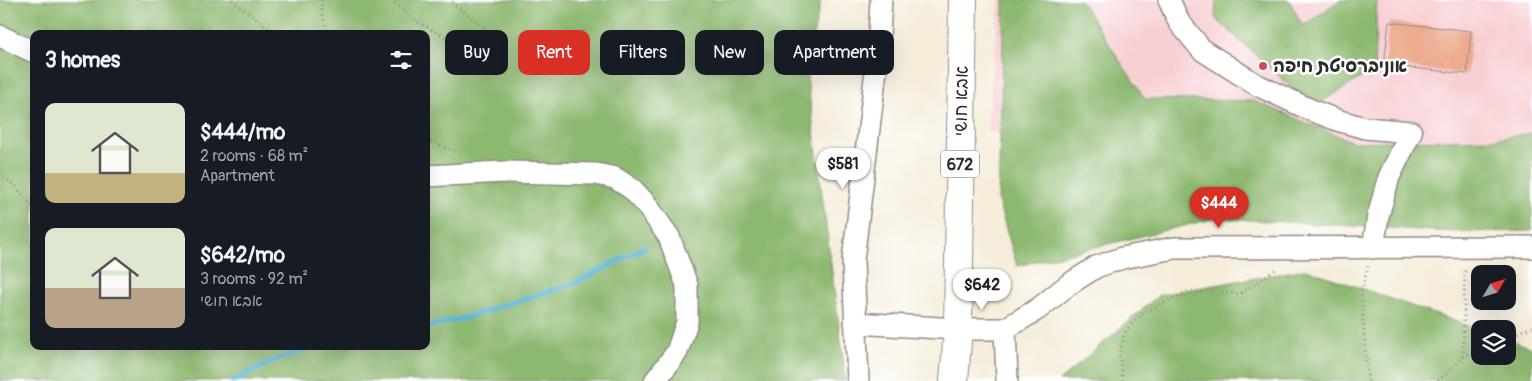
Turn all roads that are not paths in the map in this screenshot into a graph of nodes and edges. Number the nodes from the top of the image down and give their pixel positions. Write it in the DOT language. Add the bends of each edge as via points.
graph roads {
  1 [pos="882,0"];
  2 [pos="963,0"];
  3 [pos="1169,0"];
  4 [pos="0,36"];
  5 [pos="30,50"];
  6 [pos="430,176"];
  7 [pos="1532,247"];
  8 [pos="1373,248"];
  9 [pos="855,323"];
  10 [pos="958,329"];
  11 [pos="1005,329"];
  12 [pos="656,381"];
  13 [pos="858,381"];
  14 [pos="954,381"];
  15 [pos="1007,381"];
  1 -- 9 [label="street" via="853,260"];
  2 -- 10 [label="main road, אבא חושי / 672"];
  3 -- 8 [label="street" via="1179,22 1202,50 1257,85 1340,121 1365,128 1411,132 1389,177"];
  4 -- 5 [label="street"];
  6 -- 12 [label="street" via="504,172 596,174 615,178 632,188 669,237 687,285 687,322 676,352"];
  7 -- 8 [label="street"];
  8 -- 11 [label="street" via="1174,248 1122,258 1096,267"];
  9 -- 10 [label="street"];
  9 -- 13 [label="street"];
  10 -- 11 [label="street"];
  10 -- 14 [label="main road, אבא חושי / 672"];
  11 -- 15 [label="street"];
}
